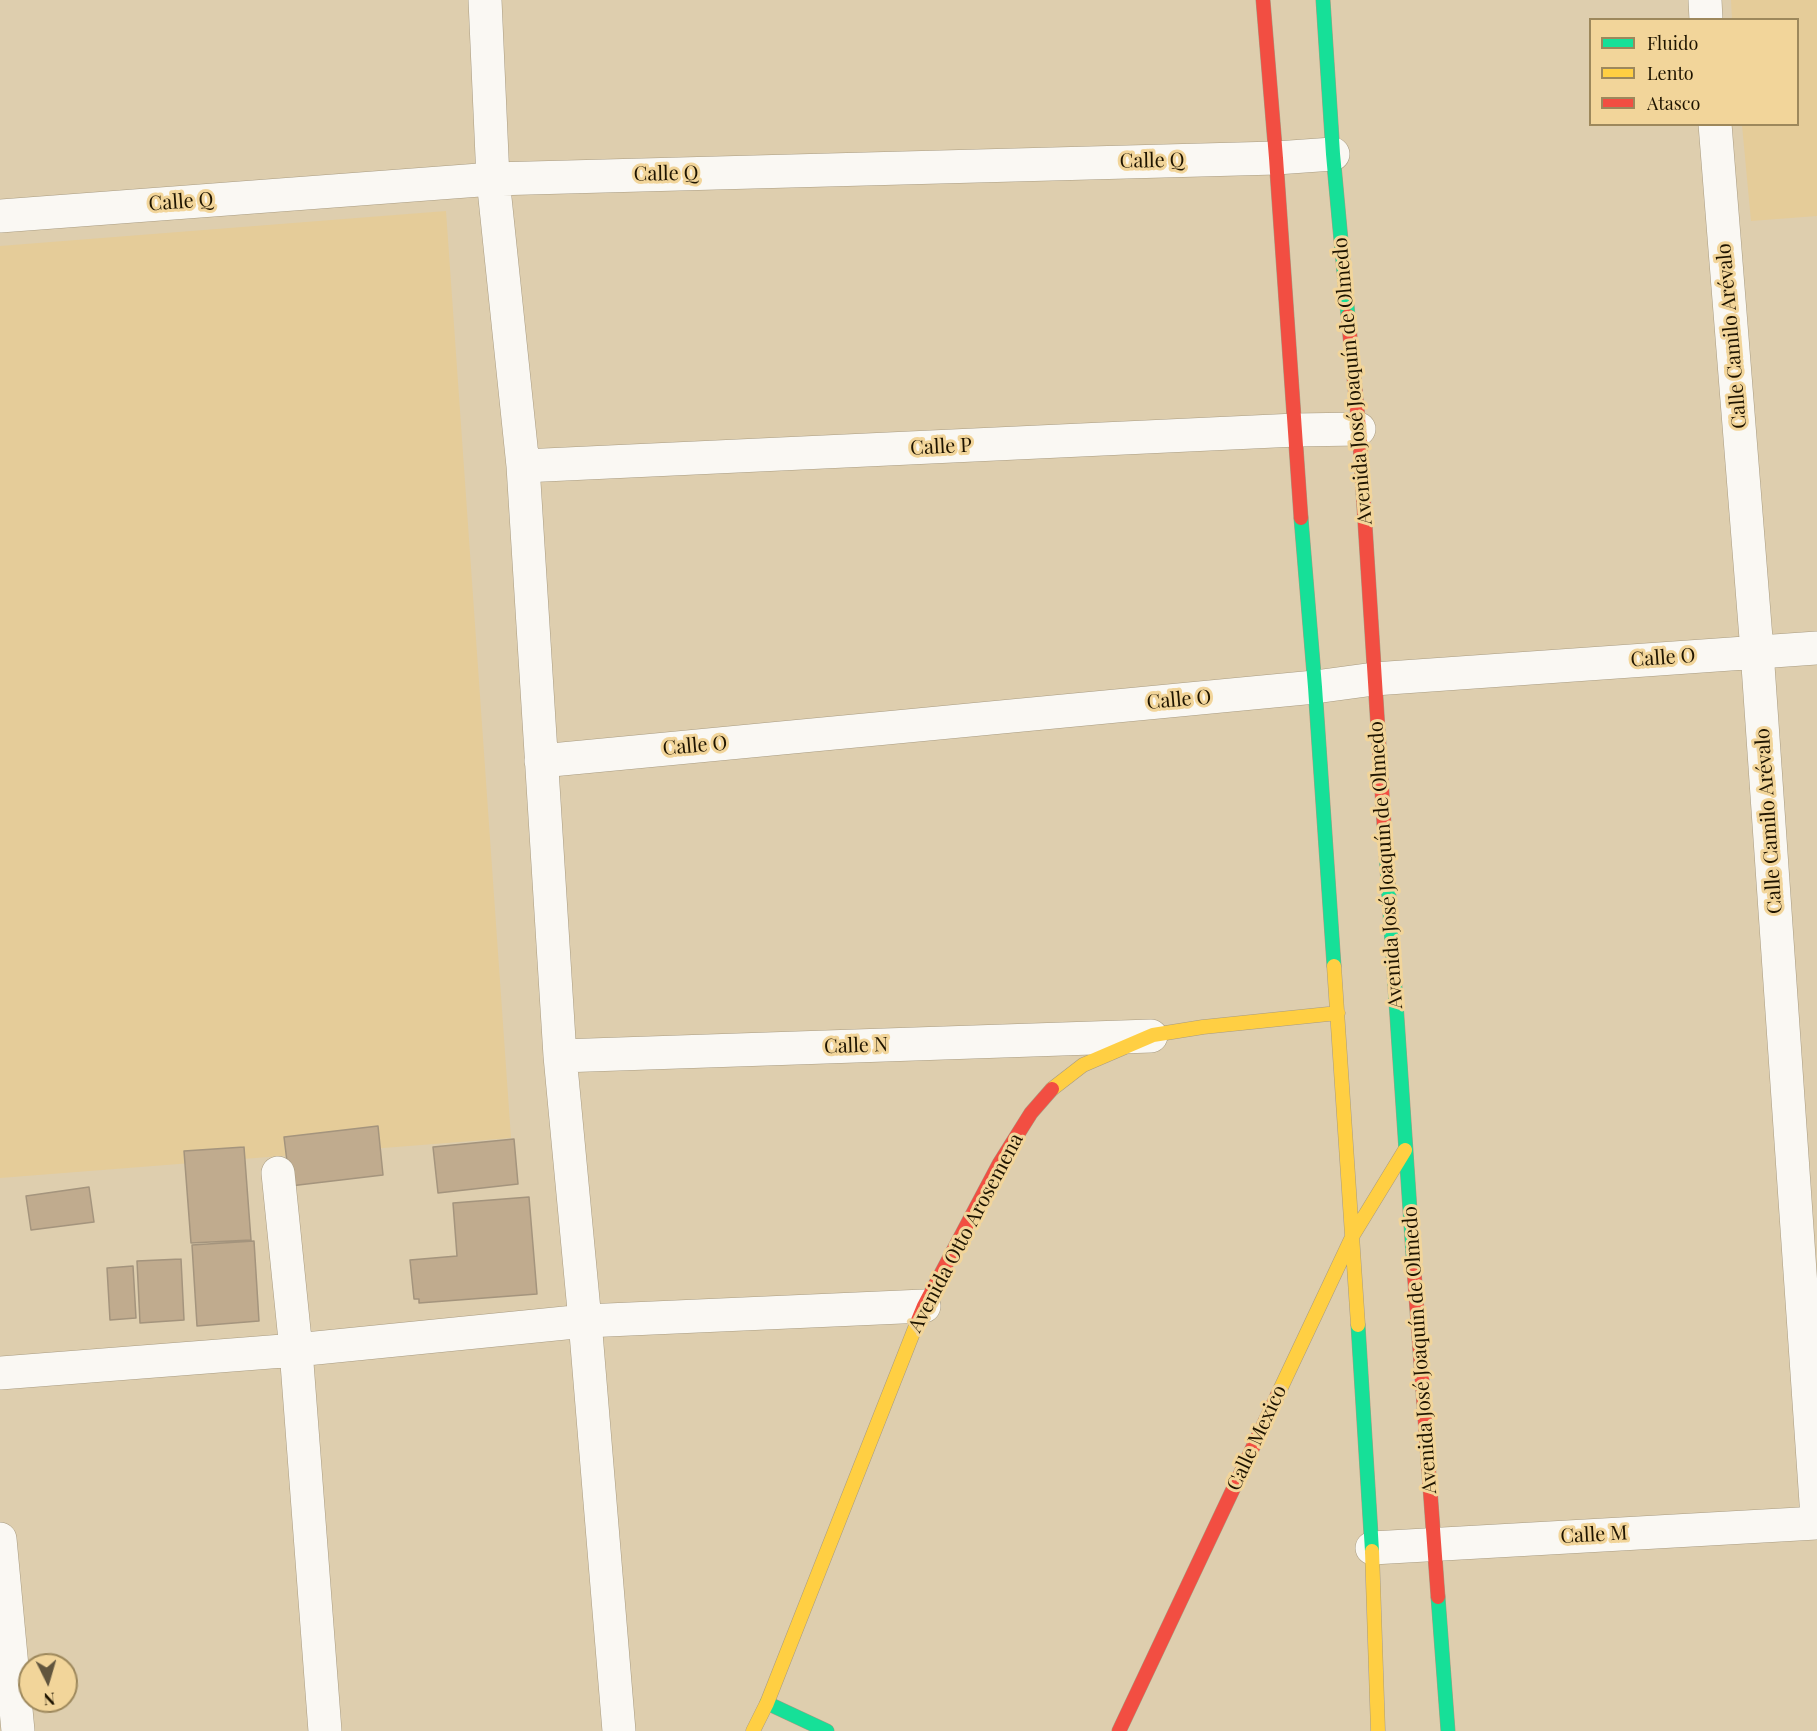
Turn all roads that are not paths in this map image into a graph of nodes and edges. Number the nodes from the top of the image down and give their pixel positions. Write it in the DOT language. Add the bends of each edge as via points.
graph roads {
  1 [pos="485,0"];
  2 [pos="1263,0"];
  3 [pos="1323,0"];
  4 [pos="1705,0"];
  5 [pos="1706,18"];
  6 [pos="1715,126"];
  7 [pos="1333,154"];
  8 [pos="1276,158"];
  9 [pos="494,178"];
  10 [pos="0,216"];
  11 [pos="1359,429"];
  12 [pos="1296,430"];
  13 [pos="523,466"];
  14 [pos="1817,648"];
  15 [pos="1757,651"];
  16 [pos="1374,679"];
  17 [pos="1315,687"];
  18 [pos="541,761"];
  19 [pos="1338,1013"];
  20 [pos="1153,1035"];
  21 [pos="560,1056"];
  22 [pos="1405,1150"];
  23 [pos="278,1173"];
  24 [pos="1353,1235"];
  25 [pos="924,1306"];
  26 [pos="585,1321"];
  27 [pos="296,1350"];
  28 [pos="0,1373"];
  29 [pos="1817,1517"];
  30 [pos="1817,1523"];
  31 [pos="0,1539"];
  32 [pos="1435,1544"];
  33 [pos="1371,1548"];
  34 [pos="767,1703"];
  35 [pos="18,1731"];
  36 [pos="325,1731"];
  37 [pos="619,1731"];
  38 [pos="753,1731"];
  39 [pos="827,1731"];
  40 [pos="1119,1731"];
  41 [pos="1378,1731"];
  42 [pos="1448,1731"];
  1 -- 9 [label="street"];
  2 -- 8 [label="main road"];
  3 -- 7 [label="main road, Avenida José Joaquín de Olmedo"];
  4 -- 5 [label="street"];
  6 -- 15 [label="street, Calle Camilo Arévalo"];
  7 -- 8 [label="street, Calle Q"];
  7 -- 11 [label="main road, Avenida José Joaquín de Olmedo"];
  8 -- 9 [label="street, Calle Q"];
  8 -- 12 [label="main road"];
  9 -- 10 [label="street, Calle Q"];
  9 -- 13 [label="street"];
  11 -- 12 [label="street, Calle P"];
  11 -- 16 [label="main road, Avenida José Joaquín de Olmedo"];
  12 -- 13 [label="street, Calle P"];
  12 -- 17 [label="main road"];
  13 -- 18 [label="street"];
  14 -- 15 [label="street, Calle O"];
  15 -- 16 [label="street, Calle O"];
  15 -- 29 [label="street, Calle Camilo Arévalo"];
  16 -- 17 [label="street, Calle O"];
  16 -- 22 [label="main road, Avenida José Joaquín de Olmedo"];
  17 -- 18 [label="street, Calle O"];
  17 -- 19 [label="main road"];
  18 -- 21 [label="street"];
  19 -- 20 [label="main road, Avenida Otto Arosemena" via="1203,1026"];
  19 -- 24 [label="main road"];
  20 -- 21 [label="street, Calle N"];
  20 -- 25 [label="main road, Avenida Otto Arosemena" via="1083,1065 1051,1090 1031,1113 999,1164"];
  21 -- 26 [label="street"];
  22 -- 24 [label="main road, Calle Mexico"];
  22 -- 32 [label="main road, Avenida José Joaquín de Olmedo"];
  23 -- 27 [label="street"];
  24 -- 33 [label="main road"];
  24 -- 40 [label="main road, Calle Mexico"];
  25 -- 26 [label="street"];
  25 -- 34 [label="main road, Avenida Otto Arosemena"];
  26 -- 27 [label="street"];
  26 -- 37 [label="street"];
  27 -- 28 [label="street"];
  27 -- 36 [label="street"];
  30 -- 32 [label="street, Calle M"];
  31 -- 35 [label="street"];
  32 -- 33 [label="street, Calle M"];
  32 -- 42 [label="main road, Avenida José Joaquín de Olmedo"];
  33 -- 41 [label="main road"];
  34 -- 38 [label="main road, Avenida Otto Arosemena"];
  34 -- 39 [label="main road"];
}
